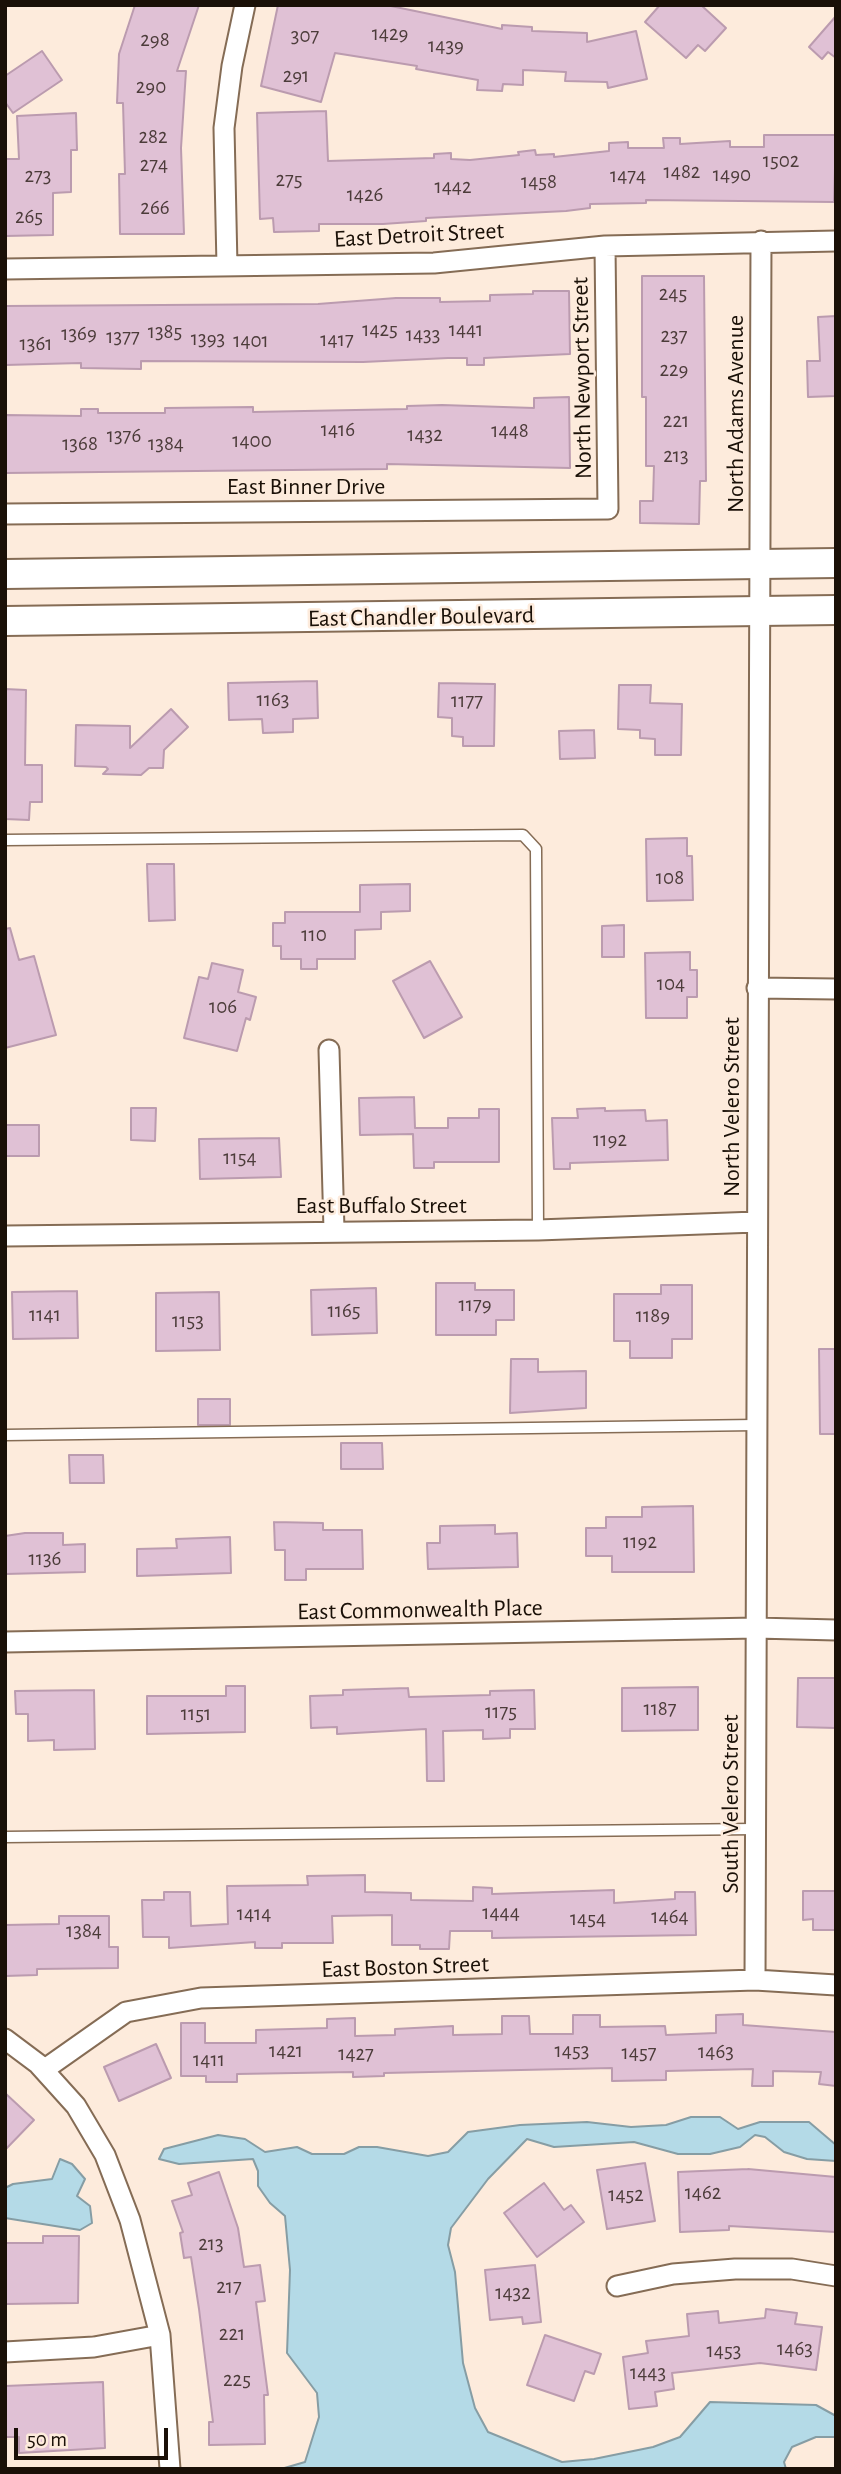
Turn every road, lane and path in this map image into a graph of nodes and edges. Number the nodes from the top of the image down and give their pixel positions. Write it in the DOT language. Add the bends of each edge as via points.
graph roads {
  1 [pos="245,5"];
  2 [pos="836,241"];
  3 [pos="761,242"];
  4 [pos="605,246"];
  5 [pos="227,266"];
  6 [pos="5,269"];
  7 [pos="608,509"];
  8 [pos="5,514"];
  9 [pos="836,563"];
  10 [pos="5,574"];
  11 [pos="760,587"];
  12 [pos="836,610"];
  13 [pos="5,621"];
  14 [pos="5,840"];
  15 [pos="757,988"];
  16 [pos="836,989"];
  17 [pos="329,1050"];
  18 [pos="756,1222"];
  19 [pos="334,1230"];
  20 [pos="538,1230"];
  21 [pos="5,1236"];
  22 [pos="756,1425"];
  23 [pos="5,1435"];
  24 [pos="756,1628"];
  25 [pos="836,1630"];
  26 [pos="5,1642"];
  27 [pos="755,1829"];
  28 [pos="5,1837"];
  29 [pos="755,1980"];
  30 [pos="836,1985"];
  31 [pos="5,2039"];
  32 [pos="39,2064"];
  33 [pos="836,2276"];
  34 [pos="617,2286"];
  35 [pos="160,2335"];
  36 [pos="5,2352"];
  37 [pos="170,2469"];
  1 -- 5 [label="street" via="224,128"];
  2 -- 3 [label="street, East Detroit Street"];
  3 -- 4 [label="street, East Detroit Street"];
  3 -- 11 [label="street, North Adams Avenue"];
  4 -- 5 [label="street, East Detroit Street" via="434,263"];
  4 -- 7 [label="street, North Newport Street"];
  5 -- 6 [label="street, East Detroit Street"];
  7 -- 8 [label="street, East Binner Drive"];
  9 -- 11 [label="main road, East Chandler Boulevard"];
  10 -- 11 [label="main road, East Chandler Boulevard"];
  11 -- 12 [label="main road, East Chandler Boulevard"];
  11 -- 13 [label="main road, East Chandler Boulevard"];
  11 -- 15 [label="street, North Velero Street"];
  14 -- 20 [label="lane" via="523,835 536,849"];
  15 -- 16 [label="street"];
  15 -- 18 [label="street, North Velero Street"];
  17 -- 19 [label="street"];
  18 -- 20 [label="street, East Buffalo Street"];
  18 -- 22 [label="street, North Velero Street"];
  19 -- 20 [label="street, East Buffalo Street"];
  19 -- 21 [label="street, East Buffalo Street"];
  22 -- 23 [label="lane"];
  22 -- 24 [label="street, North Velero Street"];
  24 -- 25 [label="street, East Commonwealth Place"];
  24 -- 26 [label="street, East Commonwealth Place"];
  24 -- 27 [label="street, South Velero Street"];
  27 -- 28 [label="lane"];
  27 -- 29 [label="street, South Velero Street"];
  29 -- 30 [label="street, East Boston Street"];
  29 -- 32 [label="street, East Boston Street" via="201,1998 126,2012 45,2069"];
  31 -- 32 [label="street"];
  32 -- 35 [label="street" via="76,2106 105,2155 130,2220"];
  33 -- 34 [label="street" via="792,2269 736,2269 673,2274"];
  35 -- 36 [label="street" via="94,2347"];
  35 -- 37 [label="street"];
}
